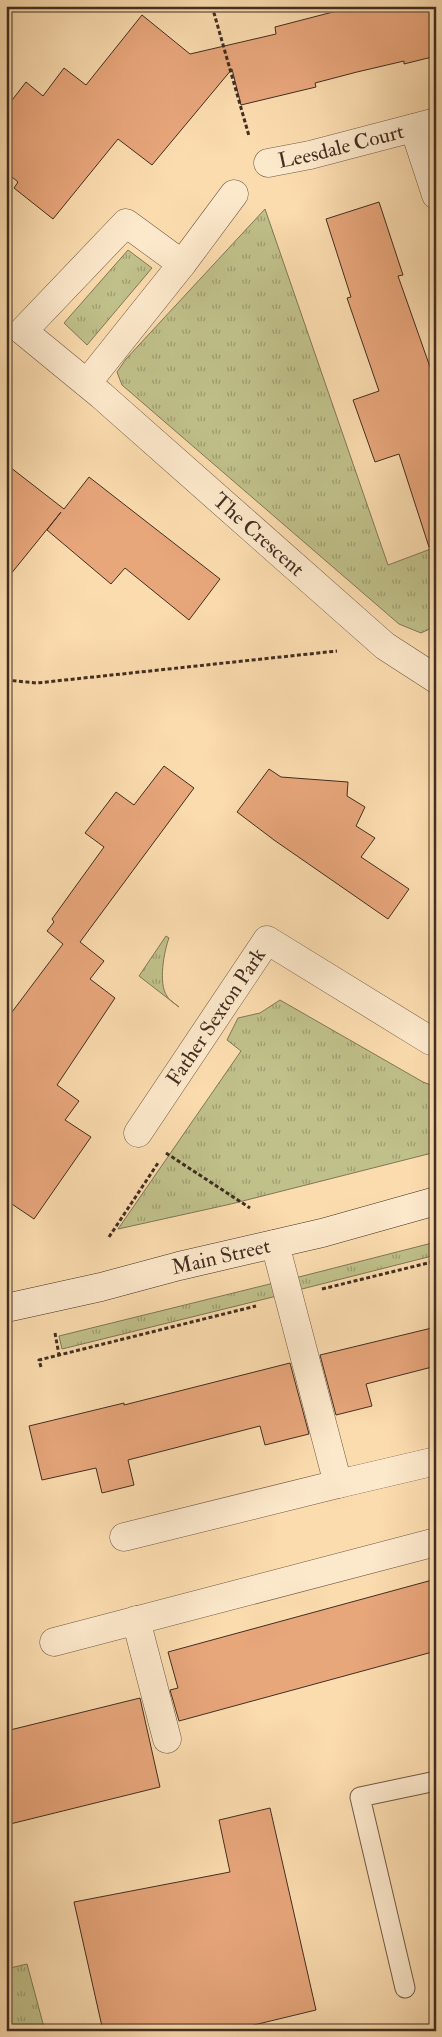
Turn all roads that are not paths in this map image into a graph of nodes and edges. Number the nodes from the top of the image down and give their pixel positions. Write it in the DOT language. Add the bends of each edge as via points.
graph roads {
  1 [pos="425,125"];
  2 [pos="268,163"];
  3 [pos="234,194"];
  4 [pos="436,195"];
  5 [pos="182,264"];
  6 [pos="86,383"];
  7 [pos="436,679"];
  8 [pos="436,1041"];
  9 [pos="138,1133"];
  10 [pos="436,1201"];
  11 [pos="274,1244"];
  12 [pos="6,1308"];
  13 [pos="436,1461"];
  14 [pos="338,1484"];
  15 [pos="124,1536"];
  16 [pos="436,1542"];
  17 [pos="136,1620"];
  18 [pos="54,1642"];
  19 [pos="167,1739"];
  20 [pos="436,1781"];
  21 [pos="405,1988"];
  1 -- 2 [label="street, Leesdale Court"];
  1 -- 4 [label="street, Leesdale Court"];
  3 -- 5 [label="street"];
  5 -- 6 [label="street"];
  5 -- 6 [label="street, The Crescent" via="126,223 23,331"];
  6 -- 7 [label="street, The Crescent" via="385,646"];
  8 -- 9 [label="street, Father Sexton Park" via="431,1041 267,940"];
  10 -- 11 [label="street, Main Street"];
  11 -- 12 [label="street, Main Street"];
  11 -- 14 [label="street"];
  13 -- 14 [label="street"];
  14 -- 15 [label="street"];
  16 -- 17 [label="street"];
  17 -- 18 [label="street"];
  17 -- 19 [label="street"];
  20 -- 21 [label="lane" via="360,1797"];
}
